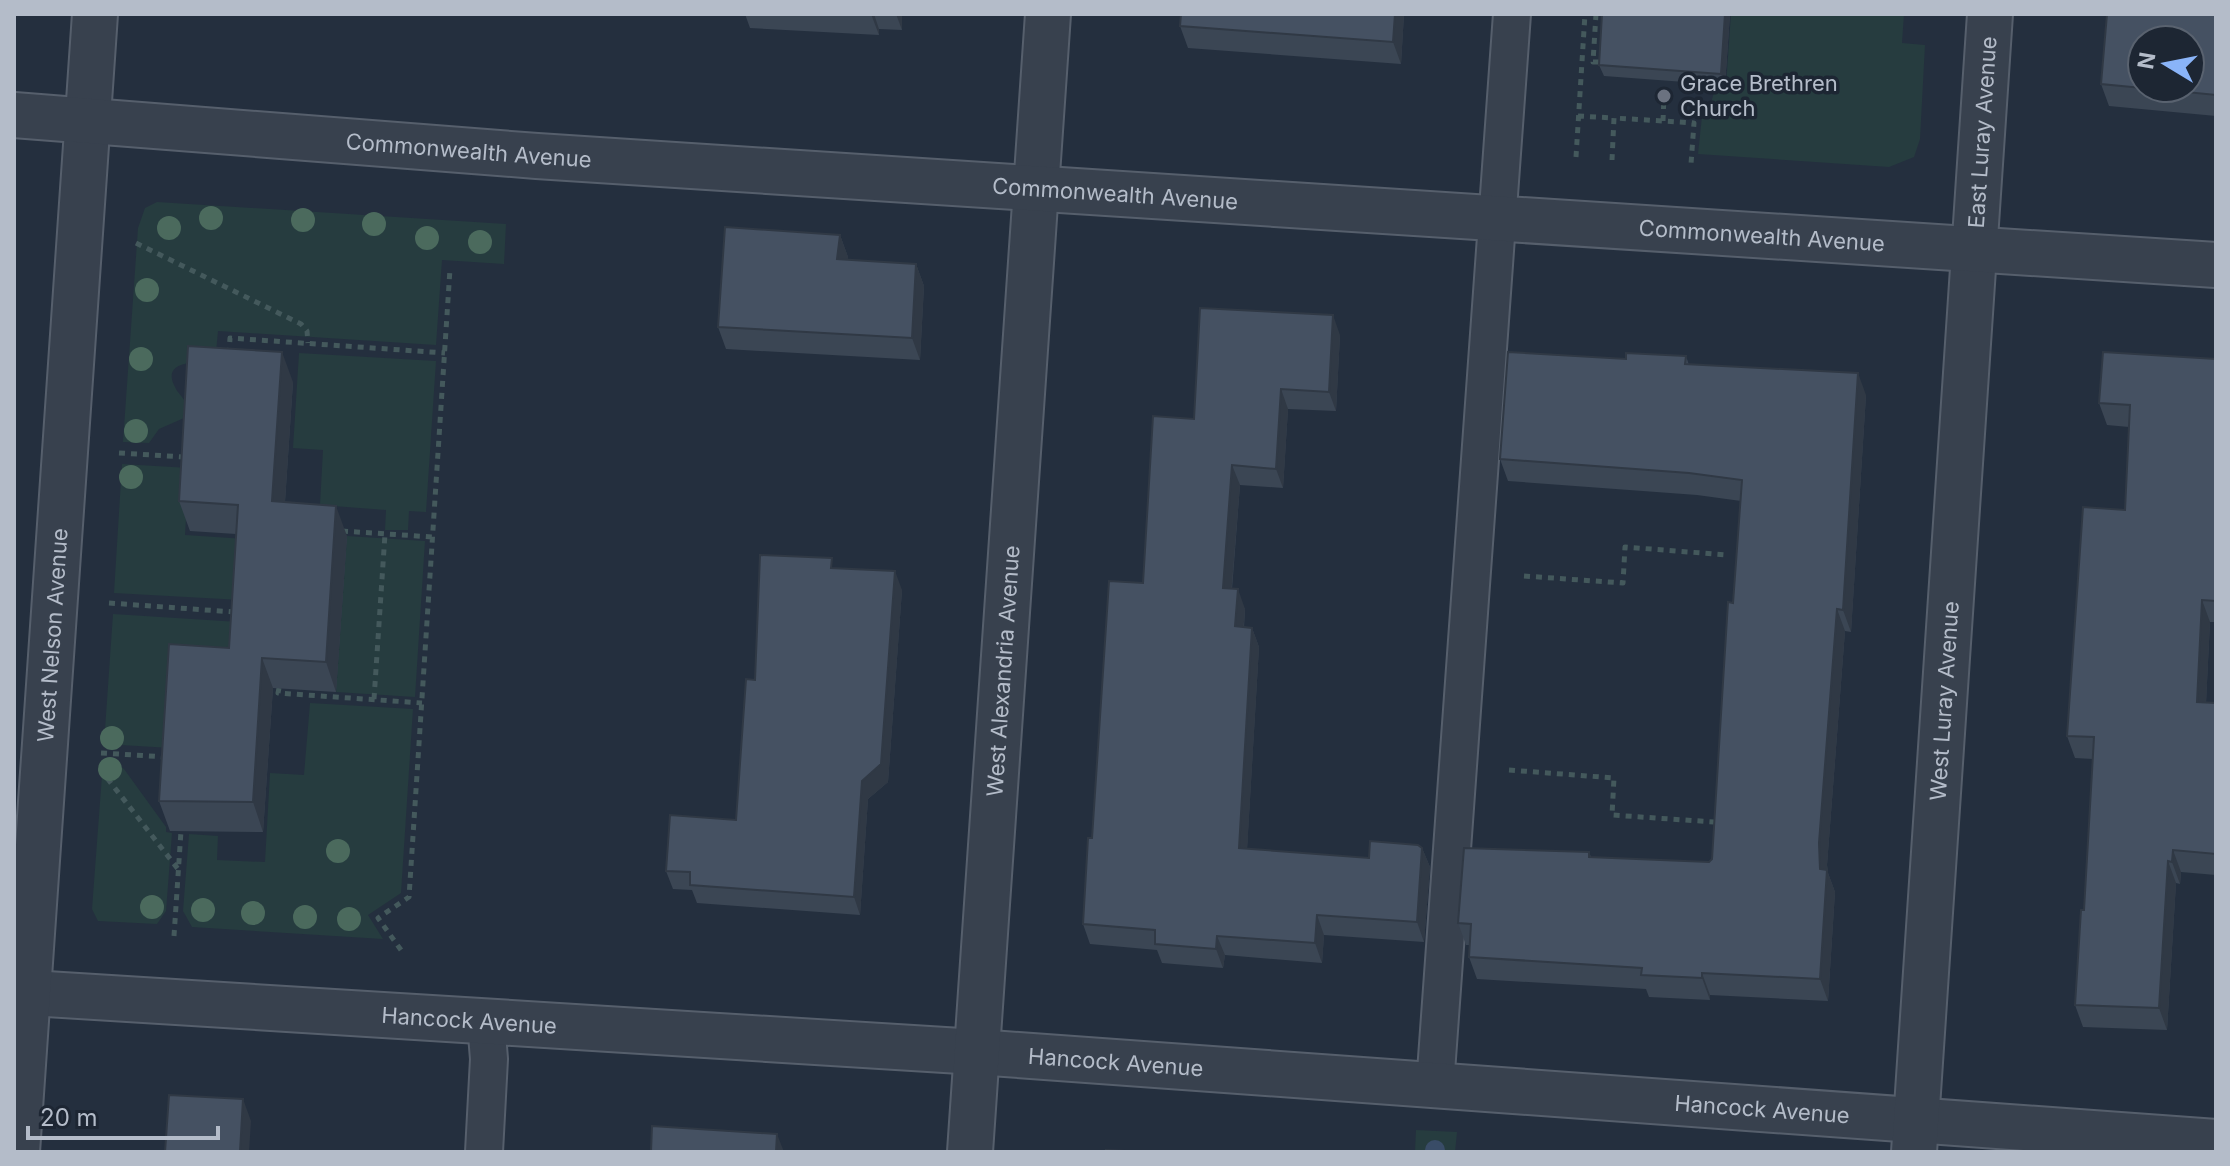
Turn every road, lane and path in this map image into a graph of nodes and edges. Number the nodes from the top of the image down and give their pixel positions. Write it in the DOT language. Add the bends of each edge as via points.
graph roads {
  1 [pos="95,14"];
  2 [pos="1048,14"];
  3 [pos="1512,14"];
  4 [pos="1585,14"];
  5 [pos="1596,14"];
  6 [pos="1990,14"];
  7 [pos="1604,62"];
  8 [pos="1664,96"];
  9 [pos="14,115"];
  10 [pos="1578,116"];
  11 [pos="1614,118"];
  12 [pos="89,120"];
  13 [pos="1663,121"];
  14 [pos="1576,157"];
  15 [pos="1612,160"];
  16 [pos="1691,164"];
  17 [pos="1037,189"];
  18 [pos="1499,219"];
  19 [pos="128,239"];
  20 [pos="1976,249"];
  21 [pos="2216,265"];
  22 [pos="450,269"];
  23 [pos="308,343"];
  24 [pos="445,353"];
  25 [pos="228,361"];
  26 [pos="128,454"];
  27 [pos="194,457"];
  28 [pos="337,531"];
  29 [pos="385,534"];
  30 [pos="433,537"];
  31 [pos="1727,555"];
  32 [pos="1520,575"];
  33 [pos="121,604"];
  34 [pos="244,612"];
  35 [pos="279,688"];
  36 [pos="374,699"];
  37 [pos="422,703"];
  38 [pos="112,754"];
  39 [pos="175,758"];
  40 [pos="92,760"];
  41 [pos="1506,770"];
  42 [pos="1714,822"];
  43 [pos="181,831"];
  44 [pos="178,869"];
  45 [pos="174,936"];
  46 [pos="401,950"];
  47 [pos="21,993"];
  48 [pos="486,1022"];
  49 [pos="977,1052"];
  50 [pos="1435,1086"];
  51 [pos="1915,1136"];
  52 [pos="2216,1142"];
  53 [pos="17,1152"];
  54 [pos="484,1152"];
  55 [pos="970,1152"];
  1 -- 12 [label="street, West Nelson Avenue"];
  2 -- 17 [label="street, West Alexandria Avenue"];
  3 -- 18 [label="lane"];
  4 -- 10 [label="path"];
  5 -- 7 [label="path" via="1593,62"];
  6 -- 20 [label="street, East Luray Avenue"];
  8 -- 13 [label="path"];
  9 -- 12 [label="street, Commonwealth Avenue"];
  10 -- 11 [label="path"];
  10 -- 14 [label="path"];
  11 -- 13 [label="path"];
  11 -- 15 [label="path"];
  12 -- 17 [label="street, Commonwealth Avenue"];
  12 -- 47 [label="street, West Nelson Avenue"];
  13 -- 16 [label="path" via="1694,123"];
  17 -- 18 [label="street, Commonwealth Avenue"];
  17 -- 49 [label="street, West Alexandria Avenue"];
  18 -- 20 [label="street, Commonwealth Avenue"];
  18 -- 50 [label="lane"];
  19 -- 23 [label="path" via="301,324"];
  20 -- 21 [label="street, Commonwealth Avenue"];
  20 -- 51 [label="street, West Luray Avenue"];
  22 -- 24 [label="path"];
  23 -- 24 [label="path"];
  23 -- 25 [label="path" via="230,338"];
  24 -- 30 [label="path"];
  26 -- 27 [label="path"];
  28 -- 29 [label="path"];
  29 -- 30 [label="path"];
  29 -- 36 [label="path"];
  30 -- 37 [label="path"];
  31 -- 32 [label="path" via="1625,547 1623,583"];
  33 -- 34 [label="path"];
  35 -- 36 [label="path" via="278,693"];
  36 -- 37 [label="path"];
  37 -- 46 [label="path" via="409,897 378,918"];
  38 -- 39 [label="path"];
  40 -- 44 [label="path"];
  41 -- 42 [label="path" via="1614,778 1612,815"];
  43 -- 44 [label="path"];
  44 -- 45 [label="path"];
  47 -- 48 [label="street, Hancock Avenue"];
  47 -- 53 [label="street, West Nelson Avenue"];
  48 -- 49 [label="street, Hancock Avenue"];
  48 -- 54 [label="lane"];
  49 -- 50 [label="street, Hancock Avenue"];
  49 -- 55 [label="street, West Alexandria Avenue"];
  50 -- 51 [label="street, Hancock Avenue"];
  51 -- 52 [label="street, Hancock Avenue"];
}
